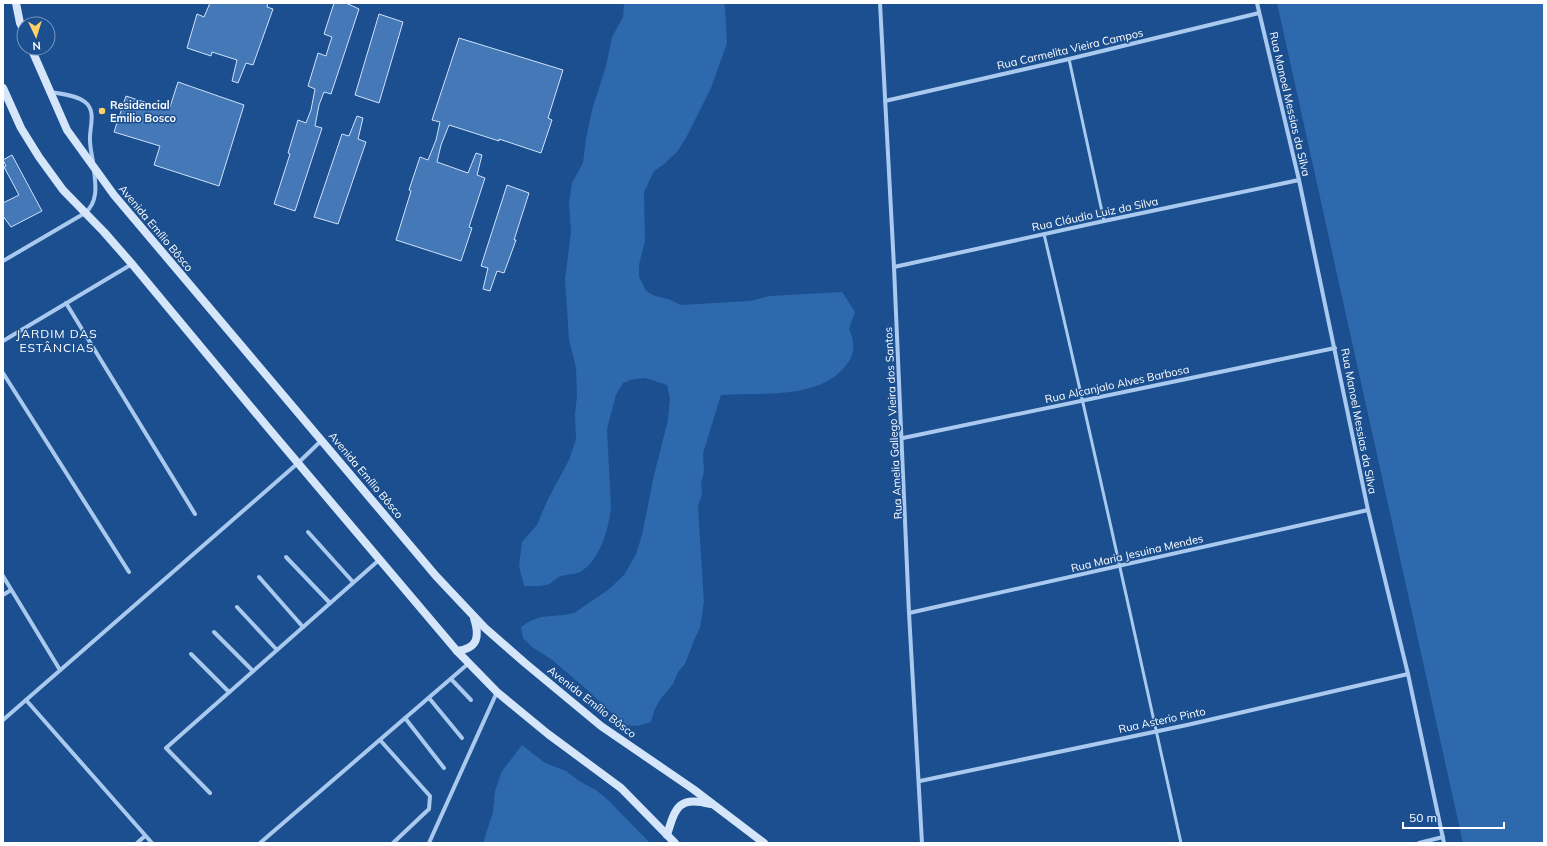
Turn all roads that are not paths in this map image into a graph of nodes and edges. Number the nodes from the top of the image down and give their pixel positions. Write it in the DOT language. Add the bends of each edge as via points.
graph roads {
  1 [pos="11,3"];
  2 [pos="16,3"];
  3 [pos="880,3"];
  4 [pos="1257,3"];
  5 [pos="1259,13"];
  6 [pos="17,16"];
  7 [pos="19,16"];
  8 [pos="34,56"];
  9 [pos="1069,59"];
  10 [pos="3,88"];
  11 [pos="49,91"];
  12 [pos="885,101"];
  13 [pos="93,167"];
  14 [pos="1299,180"];
  15 [pos="86,213"];
  16 [pos="1104,221"];
  17 [pos="1044,234"];
  18 [pos="3,261"];
  19 [pos="132,264"];
  20 [pos="894,267"];
  21 [pos="66,303"];
  22 [pos="3,341"];
  23 [pos="1335,348"];
  24 [pos="3,373"];
  25 [pos="1083,400"];
  26 [pos="903,438"];
  27 [pos="322,440"];
  28 [pos="298,463"];
  29 [pos="1368,510"];
  30 [pos="195,514"];
  31 [pos="308,532"];
  32 [pos="286,557"];
  33 [pos="379,560"];
  34 [pos="1119,566"];
  35 [pos="129,572"];
  36 [pos="3,576"];
  37 [pos="259,577"];
  38 [pos="353,582"];
  39 [pos="12,590"];
  40 [pos="3,595"];
  41 [pos="330,603"];
  42 [pos="237,607"];
  43 [pos="910,613"];
  44 [pos="473,615"];
  45 [pos="303,627"];
  46 [pos="214,632"];
  47 [pos="277,650"];
  48 [pos="456,651"];
  49 [pos="191,654"];
  50 [pos="469,663"];
  51 [pos="60,670"];
  52 [pos="253,671"];
  53 [pos="1408,674"];
  54 [pos="451,679"];
  55 [pos="229,692"];
  56 [pos="497,692"];
  57 [pos="428,698"];
  58 [pos="26,700"];
  59 [pos="471,700"];
  60 [pos="405,718"];
  61 [pos="3,720"];
  62 [pos="1156,731"];
  63 [pos="462,738"];
  64 [pos="380,740"];
  65 [pos="444,768"];
  66 [pos="920,781"];
  67 [pos="210,793"];
  68 [pos="714,805"];
  69 [pos="667,835"];
  70 [pos="145,836"];
  71 [pos="1443,837"];
  72 [pos="137,843"];
  73 [pos="152,843"];
  74 [pos="260,843"];
  75 [pos="393,843"];
  76 [pos="429,843"];
  77 [pos="675,843"];
  78 [pos="764,843"];
  79 [pos="922,843"];
  80 [pos="1181,843"];
  81 [pos="1419,843"];
  82 [pos="1444,843"];
  1 -- 6 [label="main road"];
  2 -- 7 [label="main road"];
  3 -- 12 [label="street, Rua Amelia Gallego Vieira dos Santos"];
  4 -- 5 [label="street, Rua Manoel Messias da Silva"];
  5 -- 9 [label="street, Rua Carmelita Vieira Campos"];
  5 -- 14 [label="street, Rua Manoel Messias da Silva"];
  8 -- 11 [label="main road, Avenida Emílio Bôsco"];
  9 -- 12 [label="street, Rua Carmelita Vieira Campos"];
  9 -- 16 [label="lane"];
  10 -- 15 [label="main road" via="21,128 39,158 63,190"];
  11 -- 13 [label="main road, Avenida Emílio Bôsco" via="67,130"];
  11 -- 13 [label="street" via="80,100 90,108"];
  12 -- 20 [label="street, Rua Amelia Gallego Vieira dos Santos"];
  13 -- 15 [label="street" via="96,183 95,200"];
  13 -- 27 [label="main road, Avenida Emílio Bôsco" via="132,218"];
  14 -- 16 [label="street, Rua Cláudio Luiz da Silva"];
  14 -- 23 [label="street, Rua Manoel Messias da Silva"];
  15 -- 18 [label="street"];
  15 -- 19 [label="main road"];
  16 -- 17 [label="street, Rua Cláudio Luiz da Silva"];
  17 -- 20 [label="street, Rua Cláudio Luiz da Silva"];
  17 -- 25 [label="lane"];
  19 -- 21 [label="street"];
  19 -- 28 [label="main road"];
  20 -- 26 [label="street, Rua Amelia Gallego Vieira dos Santos"];
  21 -- 22 [label="street"];
  21 -- 30 [label="street"];
  23 -- 25 [label="street, Rua Alcanjalo Alves Barbosa"];
  23 -- 29 [label="street, Rua Manoel Messias da Silva"];
  24 -- 35 [label="street"];
  25 -- 26 [label="street, Rua Alcanjalo Alves Barbosa"];
  25 -- 34 [label="lane"];
  26 -- 43 [label="street, Rua Amelia Gallego Vieira dos Santos"];
  27 -- 28 [label="street"];
  27 -- 44 [label="main road, Avenida Emílio Bôsco" via="436,576"];
  28 -- 33 [label="main road"];
  28 -- 51 [label="street"];
  29 -- 34 [label="street, Rua Maria Jesuina Mendes"];
  29 -- 53 [label="street, Rua Manoel Messias da Silva"];
  31 -- 38 [label="street"];
  32 -- 41 [label="street"];
  33 -- 38 [label="street"];
  33 -- 48 [label="main road"];
  34 -- 43 [label="street, Rua Maria Jesuina Mendes"];
  34 -- 62 [label="lane"];
  36 -- 39 [label="street"];
  37 -- 45 [label="street"];
  38 -- 41 [label="street"];
  39 -- 40 [label="street"];
  39 -- 51 [label="street"];
  41 -- 45 [label="street"];
  42 -- 47 [label="street"];
  43 -- 66 [label="street, Rua Amelia Gallego Vieira dos Santos"];
  44 -- 48 [label="main road" via="477,627 477,640 472,647"];
  44 -- 68 [label="main road, Avenida Emílio Bôsco" via="525,663 601,726"];
  45 -- 47 [label="street"];
  46 -- 52 [label="street"];
  47 -- 52 [label="street"];
  48 -- 50 [label="main road"];
  49 -- 55 [label="street"];
  50 -- 54 [label="street"];
  50 -- 56 [label="main road"];
  51 -- 58 [label="street"];
  52 -- 55 [label="street"];
  53 -- 62 [label="street, Rua Asterio Pinto"];
  53 -- 71 [label="street, Rua Manoel Messias da Silva"];
  54 -- 57 [label="street"];
  54 -- 59 [label="street"];
  55 -- 67 [label="street" via="166,748"];
  56 -- 69 [label="main road" via="621,788"];
  56 -- 76 [label="street"];
  57 -- 60 [label="street"];
  57 -- 63 [label="street"];
  58 -- 61 [label="street"];
  58 -- 70 [label="street"];
  60 -- 64 [label="street"];
  60 -- 65 [label="street"];
  62 -- 66 [label="street, Rua Asterio Pinto"];
  62 -- 80 [label="lane"];
  64 -- 74 [label="street"];
  64 -- 75 [label="street" via="430,796 429,810"];
  66 -- 79 [label="street, Rua Amelia Gallego Vieira dos Santos"];
  68 -- 69 [label="main road" via="696,800 680,805 674,812"];
  68 -- 78 [label="main road, Avenida Emílio Bôsco"];
  69 -- 77 [label="main road"];
  70 -- 72 [label="street"];
  70 -- 73 [label="street"];
  71 -- 81 [label="street"];
  71 -- 82 [label="street, Rua Manoel Messias da Silva"];
}
